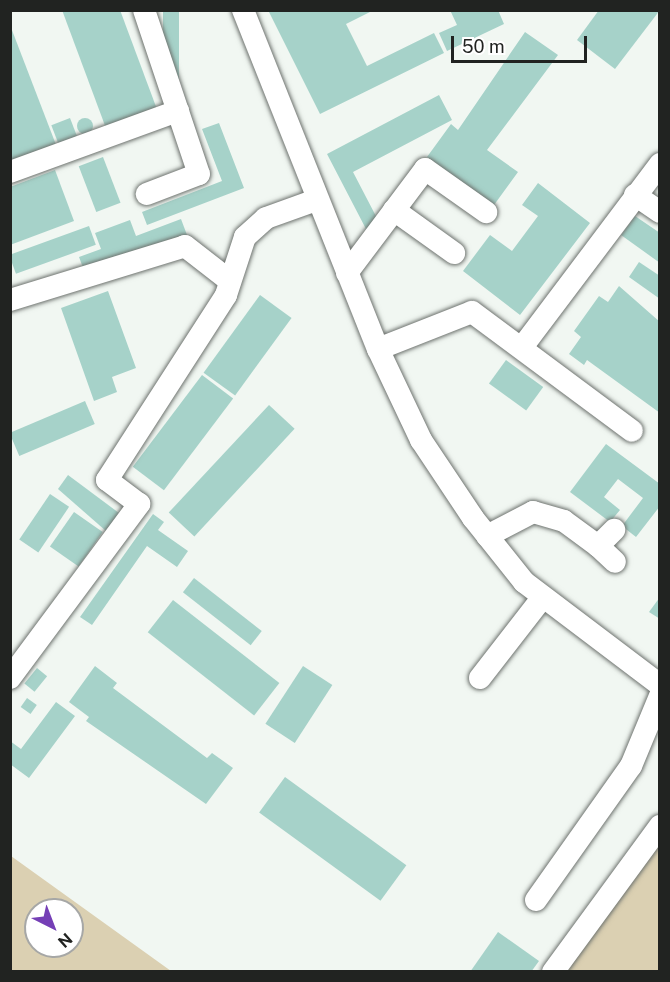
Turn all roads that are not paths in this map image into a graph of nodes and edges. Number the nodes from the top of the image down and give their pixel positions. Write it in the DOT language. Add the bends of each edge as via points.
graph roads {
  1 [pos="144,10"];
  2 [pos="243,10"];
  3 [pos="178,111"];
  4 [pos="660,164"];
  5 [pos="10,172"];
  6 [pos="147,194"];
  7 [pos="635,195"];
  8 [pos="316,200"];
  9 [pos="394,210"];
  10 [pos="486,212"];
  11 [pos="660,212"];
  12 [pos="454,253"];
  13 [pos="347,273"];
  14 [pos="230,281"];
  15 [pos="10,300"];
  16 [pos="523,345"];
  17 [pos="378,350"];
  18 [pos="632,431"];
  19 [pos="614,530"];
  20 [pos="487,536"];
  21 [pos="598,546"];
  22 [pos="615,562"];
  23 [pos="543,598"];
  24 [pos="10,678"];
  25 [pos="480,678"];
  26 [pos="660,685"];
  27 [pos="660,696"];
  28 [pos="660,826"];
  29 [pos="536,900"];
  30 [pos="553,972"];
  1 -- 3 [label="street"];
  2 -- 8 [label="street"];
  3 -- 5 [label="street"];
  3 -- 6 [label="street" via="199,174"];
  4 -- 7 [label="street"];
  7 -- 11 [label="street"];
  7 -- 16 [label="street"];
  8 -- 13 [label="street"];
  8 -- 14 [label="street" via="266,218 245,237"];
  9 -- 10 [label="street" via="425,169"];
  9 -- 12 [label="street"];
  9 -- 13 [label="street"];
  13 -- 17 [label="street"];
  14 -- 15 [label="street" via="185,246"];
  14 -- 24 [label="street" via="107,480 140,504"];
  16 -- 17 [label="street" via="472,312"];
  16 -- 18 [label="street"];
  17 -- 20 [label="street" via="421,440"];
  19 -- 21 [label="street"];
  20 -- 21 [label="street" via="533,512 548,513"];
  20 -- 23 [label="street"];
  21 -- 22 [label="street"];
  23 -- 25 [label="street"];
  23 -- 26 [label="street"];
  27 -- 29 [label="street" via="631,766"];
  28 -- 30 [label="street"];
}
